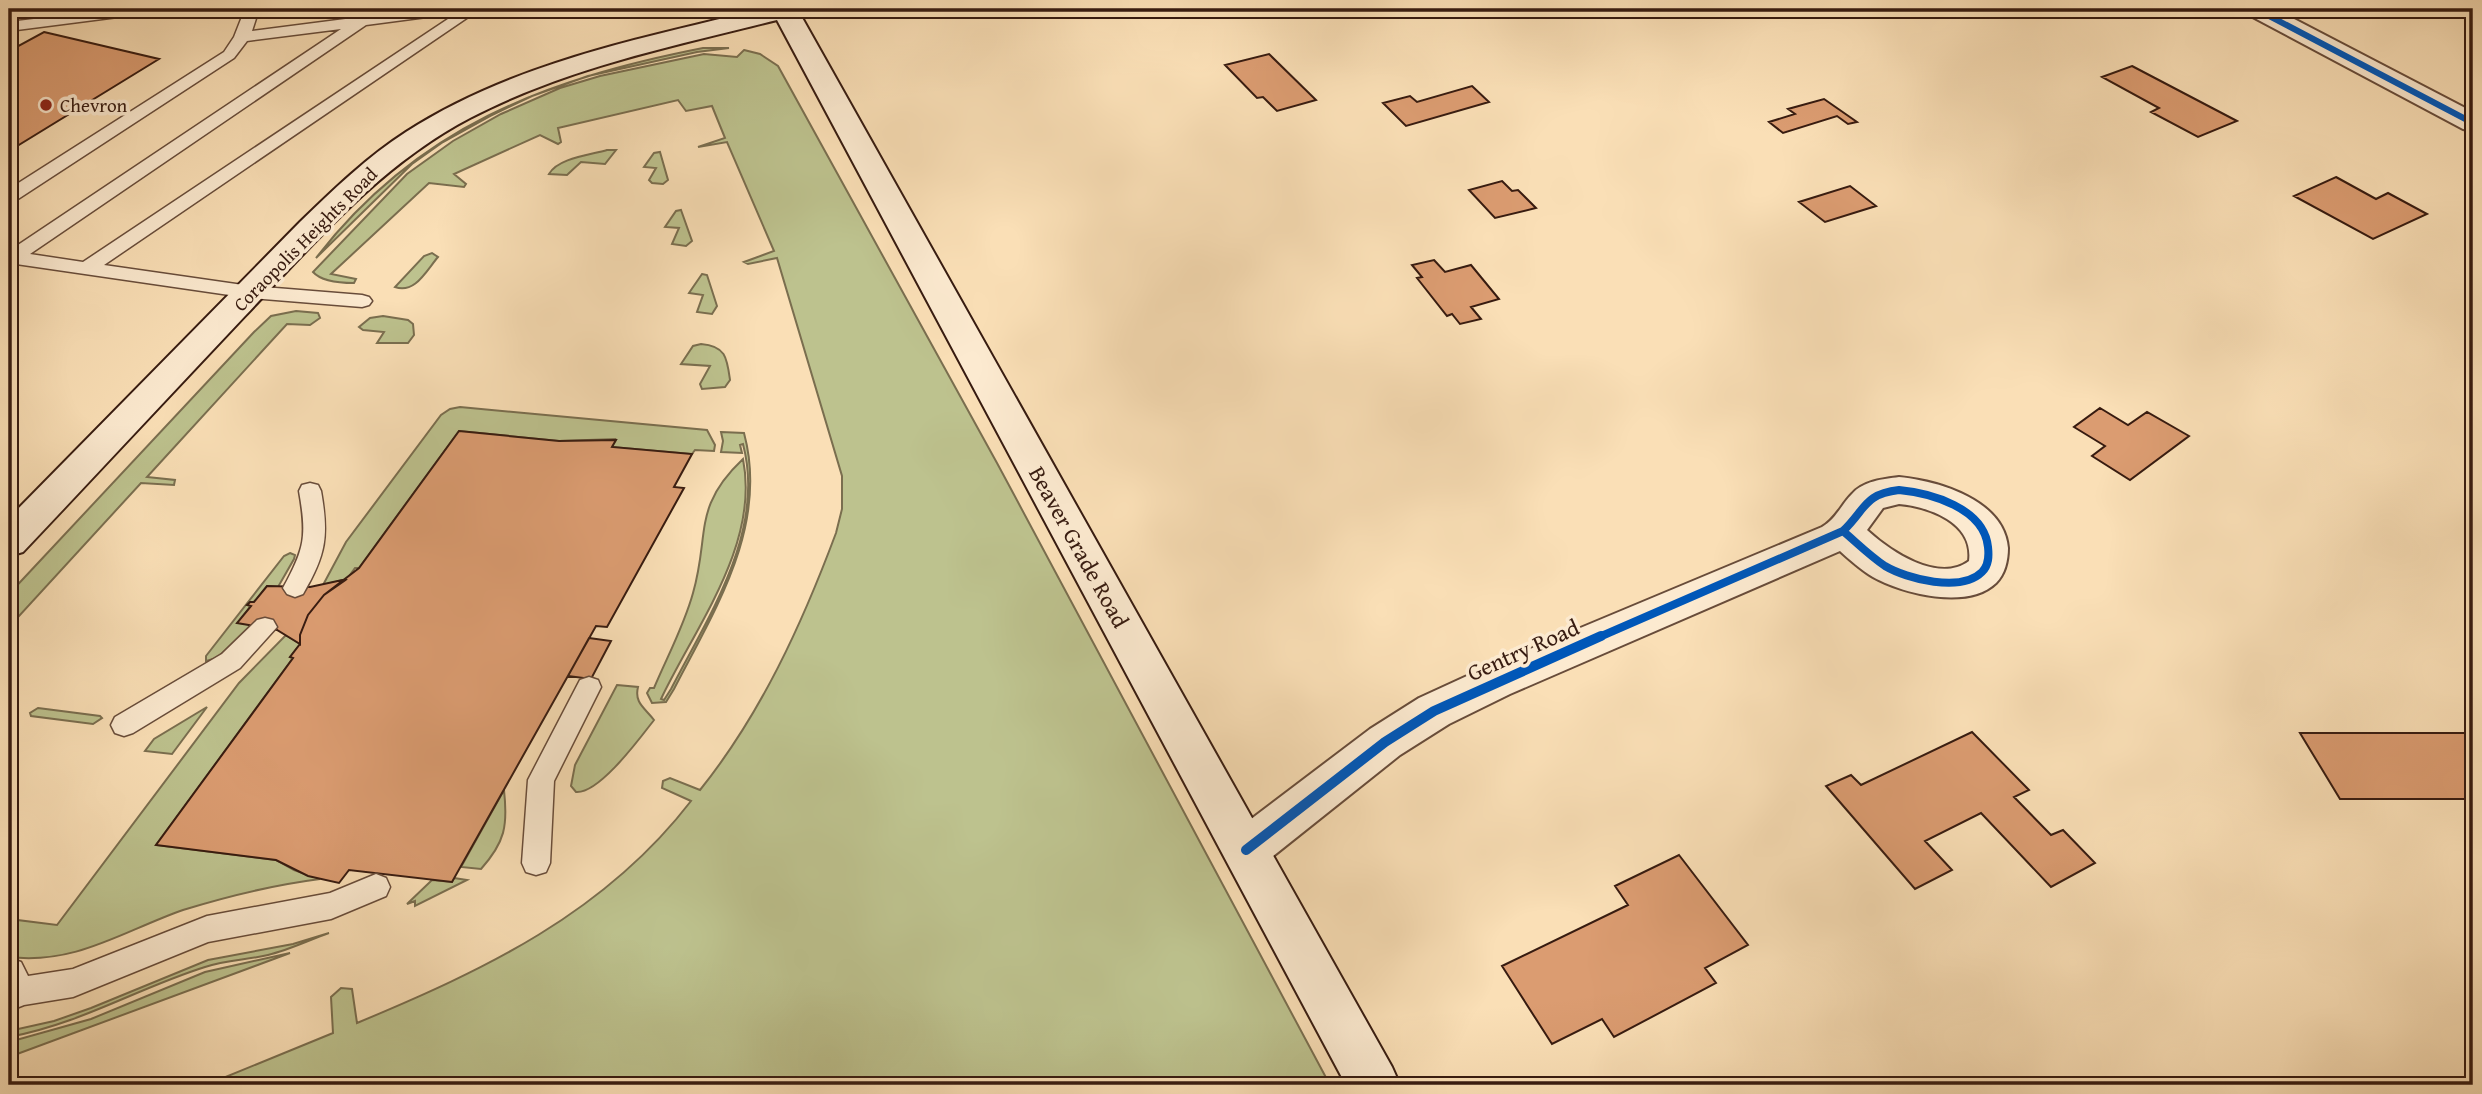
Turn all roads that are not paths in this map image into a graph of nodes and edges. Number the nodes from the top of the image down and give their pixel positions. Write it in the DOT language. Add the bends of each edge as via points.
graph roads {
  1 [pos="149,9"];
  2 [pos="252,9"];
  3 [pos="456,9"];
  4 [pos="473,9"];
  5 [pos="786,9"];
  6 [pos="2256,9"];
  7 [pos="362,21"];
  8 [pos="9,27"];
  9 [pos="242,37"];
  10 [pos="2473,123"];
  11 [pos="9,197"];
  12 [pos="9,258"];
  13 [pos="87,268"];
  14 [pos="250,292"];
  15 [pos="362,301"];
  16 [pos="310,491"];
  17 [pos="1843,531"];
  18 [pos="9,542"];
  19 [pos="295,588"];
  20 [pos="265,627"];
  21 [pos="589,687"];
  22 [pos="124,725"];
  23 [pos="1246,850"];
  24 [pos="536,863"];
  25 [pos="376,887"];
  26 [pos="13,986"];
  27 [pos="1374,1085"];
  1 -- 8 [label="lane"];
  2 -- 9 [label="lane"];
  3 -- 7 [label="lane"];
  4 -- 13 [label="lane"];
  5 -- 14 [label="main road, Coraopolis Heights Road" via="545,75 442,122 356,185"];
  5 -- 23 [label="main road, Beaver Grade Road"];
  6 -- 10 [label="main road"];
  7 -- 9 [label="lane"];
  7 -- 12 [label="lane"];
  9 -- 11 [label="lane" via="229,55"];
  12 -- 13 [label="lane"];
  13 -- 14 [label="lane"];
  14 -- 15 [label="lane"];
  14 -- 18 [label="main road, Coraopolis Heights Road"];
  16 -- 19 [label="lane" via="317,529 315,550"];
  17 -- 23 [label="main road, Gentry Road" via="1434,711 1385,742"];
  20 -- 22 [label="lane" via="231,661"];
  21 -- 24 [label="lane" via="541,780"];
  23 -- 27 [label="main road, Beaver Grade Road"];
  25 -- 26 [label="lane" via="331,906 207,929 73,983"];
}
